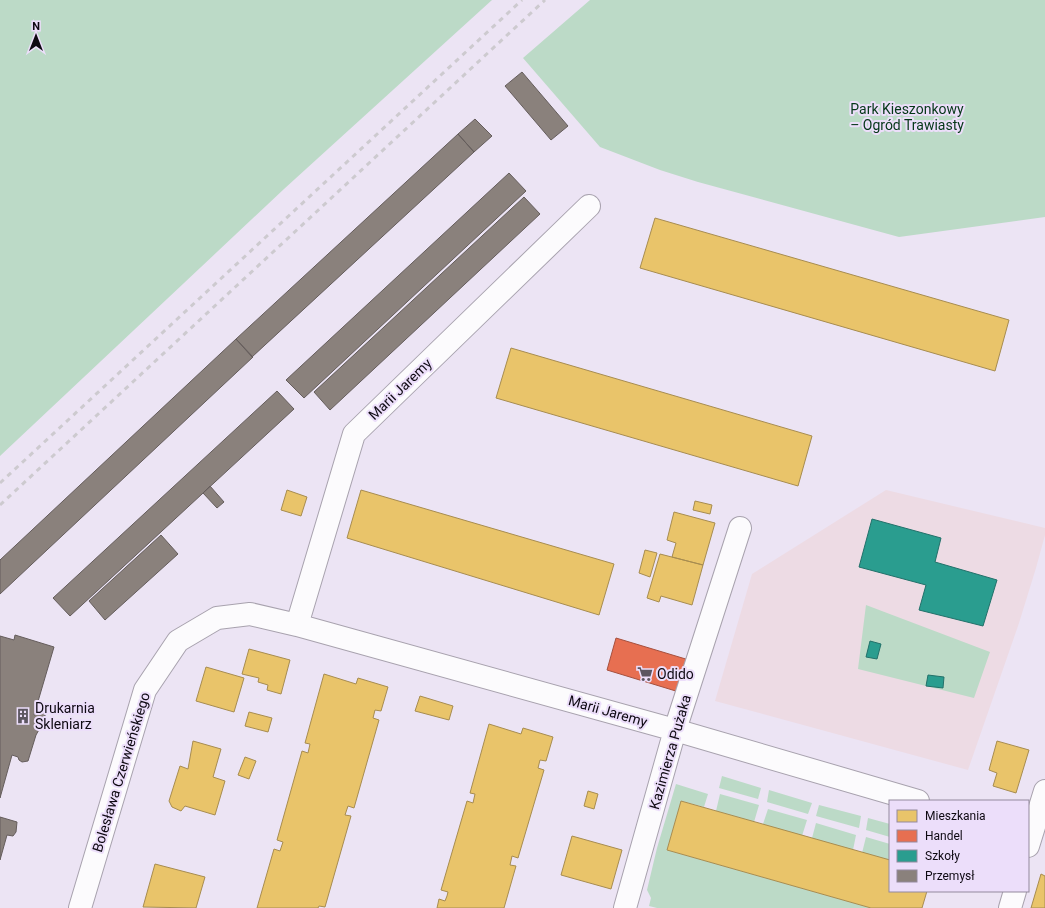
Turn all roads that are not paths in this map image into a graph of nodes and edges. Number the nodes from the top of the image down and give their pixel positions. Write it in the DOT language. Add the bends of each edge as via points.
graph roads {
  1 [pos="589,206"];
  2 [pos="740,528"];
  3 [pos="217,618"];
  4 [pos="297,625"];
  5 [pos="676,730"];
  6 [pos="1045,791"];
  7 [pos="915,800"];
  8 [pos="1033,838"];
  9 [pos="1015,892"];
  10 [pos="80,908"];
  11 [pos="625,908"];
  12 [pos="1010,908"];
  1 -- 4 [label="street, Marii Jaremy" via="354,434"];
  2 -- 5 [label="street, Kazimierza Pużaka"];
  3 -- 4 [label="street, Marii Jaremy" via="250,614"];
  3 -- 10 [label="street, Bolesława Czerwieńskiego" via="178,641 145,690"];
  4 -- 5 [label="street, Marii Jaremy"];
  5 -- 7 [label="street, Marii Jaremy"];
  5 -- 11 [label="street, Kazimierza Pużaka"];
  6 -- 8 [label="street"];
  9 -- 12 [label="street"];
}
